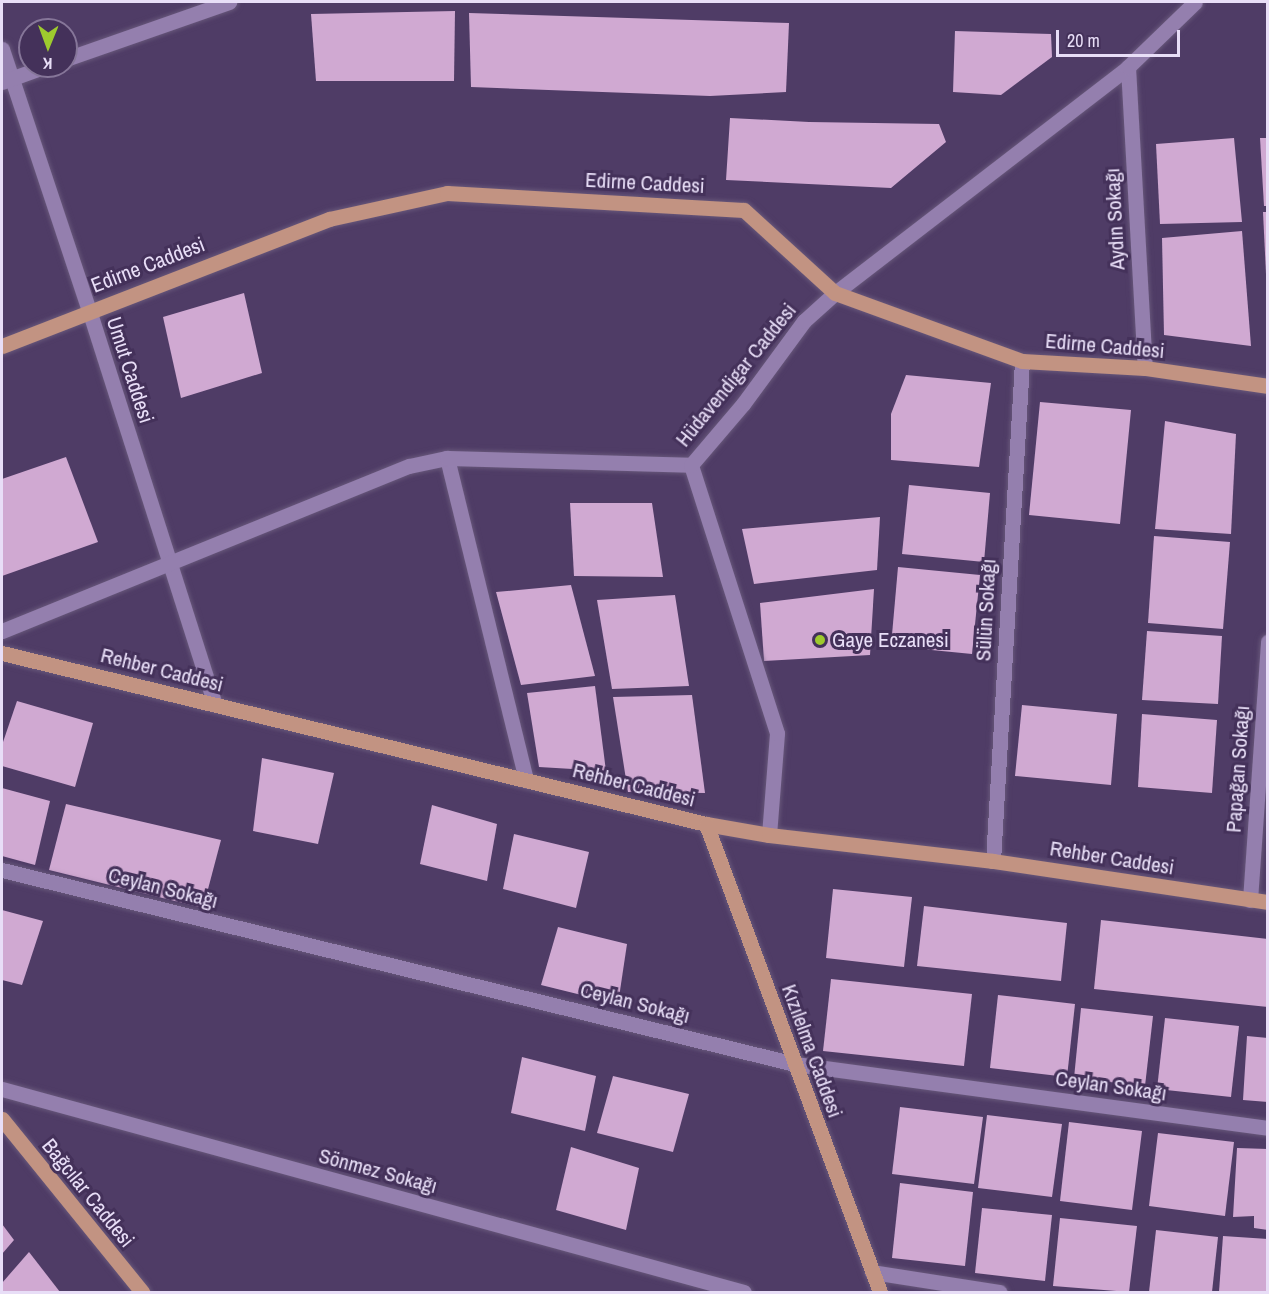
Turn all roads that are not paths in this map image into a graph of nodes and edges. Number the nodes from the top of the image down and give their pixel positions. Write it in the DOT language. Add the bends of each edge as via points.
graph roads {
  1 [pos="229,2"];
  2 [pos="1195,2"];
  3 [pos="2,49"];
  4 [pos="78,55"];
  5 [pos="1128,67"];
  6 [pos="6,80"];
  7 [pos="835,293"];
  8 [pos="89,310"];
  9 [pos="2,346"];
  10 [pos="1022,361"];
  11 [pos="1145,368"];
  12 [pos="1268,386"];
  13 [pos="447,458"];
  14 [pos="691,465"];
  15 [pos="169,561"];
  16 [pos="2,631"];
  17 [pos="1268,642"];
  18 [pos="2,653"];
  19 [pos="215,704"];
  20 [pos="526,780"];
  21 [pos="706,824"];
  22 [pos="769,835"];
  23 [pos="993,861"];
  24 [pos="2,870"];
  25 [pos="1250,900"];
  26 [pos="1268,902"];
  27 [pos="795,1064"];
  28 [pos="2,1089"];
  29 [pos="2,1119"];
  30 [pos="1268,1128"];
  31 [pos="872,1272"];
  32 [pos="142,1293"];
  33 [pos="744,1293"];
  34 [pos="879,1293"];
  35 [pos="999,1293"];
  1 -- 4 [label="street"];
  2 -- 5 [label="street, Hüdavendigar Caddesi"];
  3 -- 6 [label="street, Umut Caddesi"];
  5 -- 7 [label="street, Hüdavendigar Caddesi"];
  5 -- 11 [label="street, Aydın Sokağı"];
  6 -- 8 [label="street, Umut Caddesi"];
  7 -- 8 [label="main road, Edirne Caddesi" via="744,210 447,193 329,219"];
  7 -- 10 [label="main road, Edirne Caddesi"];
  7 -- 14 [label="street, Hüdavendigar Caddesi" via="804,321 743,404"];
  8 -- 9 [label="main road, Edirne Caddesi"];
  8 -- 15 [label="street, Umut Caddesi"];
  10 -- 11 [label="main road, Edirne Caddesi"];
  10 -- 23 [label="street, Sülün Sokağı"];
  11 -- 12 [label="main road, Edirne Caddesi"];
  13 -- 14 [label="street"];
  13 -- 15 [label="street" via="409,466"];
  13 -- 20 [label="street"];
  14 -- 22 [label="street, Hüdavendigar Caddesi" via="777,733"];
  15 -- 16 [label="street"];
  15 -- 19 [label="street, Umut Caddesi"];
  17 -- 25 [label="street, Papağan Sokağı"];
  18 -- 19 [label="main road, Rehber Caddesi"];
  19 -- 20 [label="main road, Rehber Caddesi"];
  20 -- 21 [label="main road, Rehber Caddesi"];
  21 -- 22 [label="main road, Rehber Caddesi"];
  21 -- 27 [label="main road, Kızılelma Caddesi"];
  22 -- 23 [label="main road, Rehber Caddesi"];
  23 -- 25 [label="main road, Rehber Caddesi"];
  24 -- 27 [label="street, Ceylan Sokağı"];
  25 -- 26 [label="main road, Rehber Caddesi"];
  27 -- 30 [label="street, Ceylan Sokağı"];
  27 -- 31 [label="main road, Kızılelma Caddesi"];
  28 -- 33 [label="street, Sönmez Sokağı"];
  29 -- 32 [label="main road, Bağcılar Caddesi"];
  31 -- 34 [label="main road, Kızılelma Caddesi"];
  31 -- 35 [label="street"];
}
